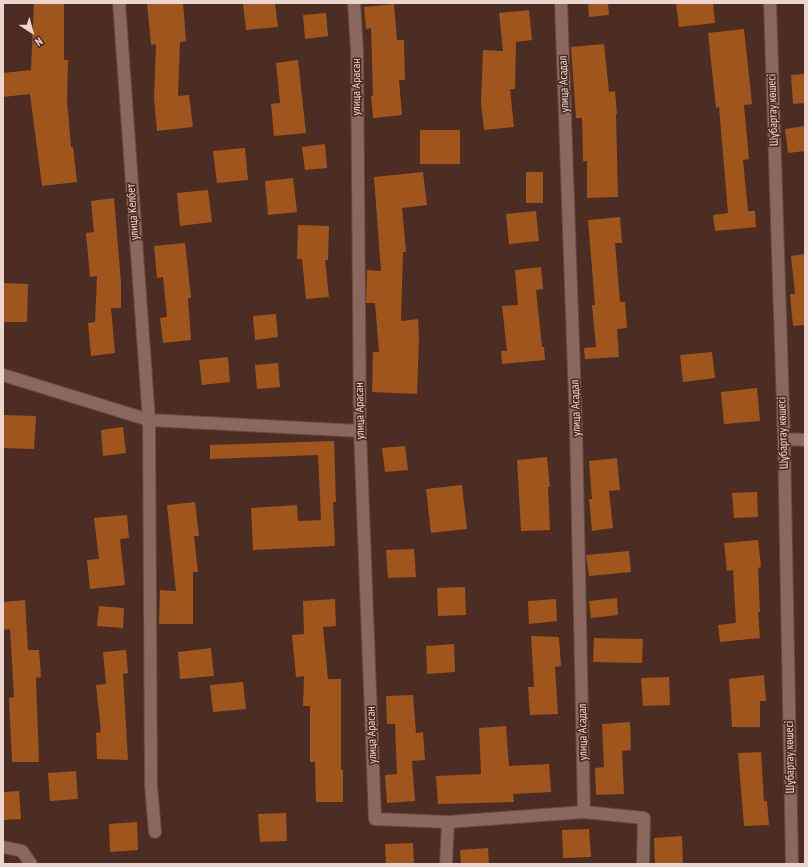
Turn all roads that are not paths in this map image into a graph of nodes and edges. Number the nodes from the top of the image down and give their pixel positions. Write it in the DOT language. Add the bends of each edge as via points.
graph roads {
  1 [pos="119,3"];
  2 [pos="354,3"];
  3 [pos="561,3"];
  4 [pos="770,3"];
  5 [pos="3,375"];
  6 [pos="149,420"];
  7 [pos="360,431"];
  8 [pos="784,439"];
  9 [pos="805,440"];
  10 [pos="584,812"];
  11 [pos="448,822"];
  12 [pos="155,832"];
  13 [pos="3,846"];
  14 [pos="31,864"];
  15 [pos="446,864"];
  16 [pos="643,864"];
  17 [pos="792,864"];
  1 -- 6 [label="street, улица Келбет"];
  2 -- 7 [label="street, улица Арасан" via="357,51"];
  3 -- 10 [label="street, улица Асадал" via="576,427"];
  4 -- 8 [label="street, Шұбартау көшесі"];
  5 -- 6 [label="street"];
  6 -- 7 [label="street"];
  6 -- 12 [label="street, улица Келбет" via="151,785"];
  7 -- 11 [label="street, улица Арасан" via="375,819"];
  8 -- 9 [label="street"];
  8 -- 17 [label="street, Шұбартау көшесі"];
  10 -- 11 [label="street"];
  10 -- 16 [label="street" via="644,818"];
  11 -- 15 [label="street"];
  13 -- 14 [label="street" via="22,851"];
}
